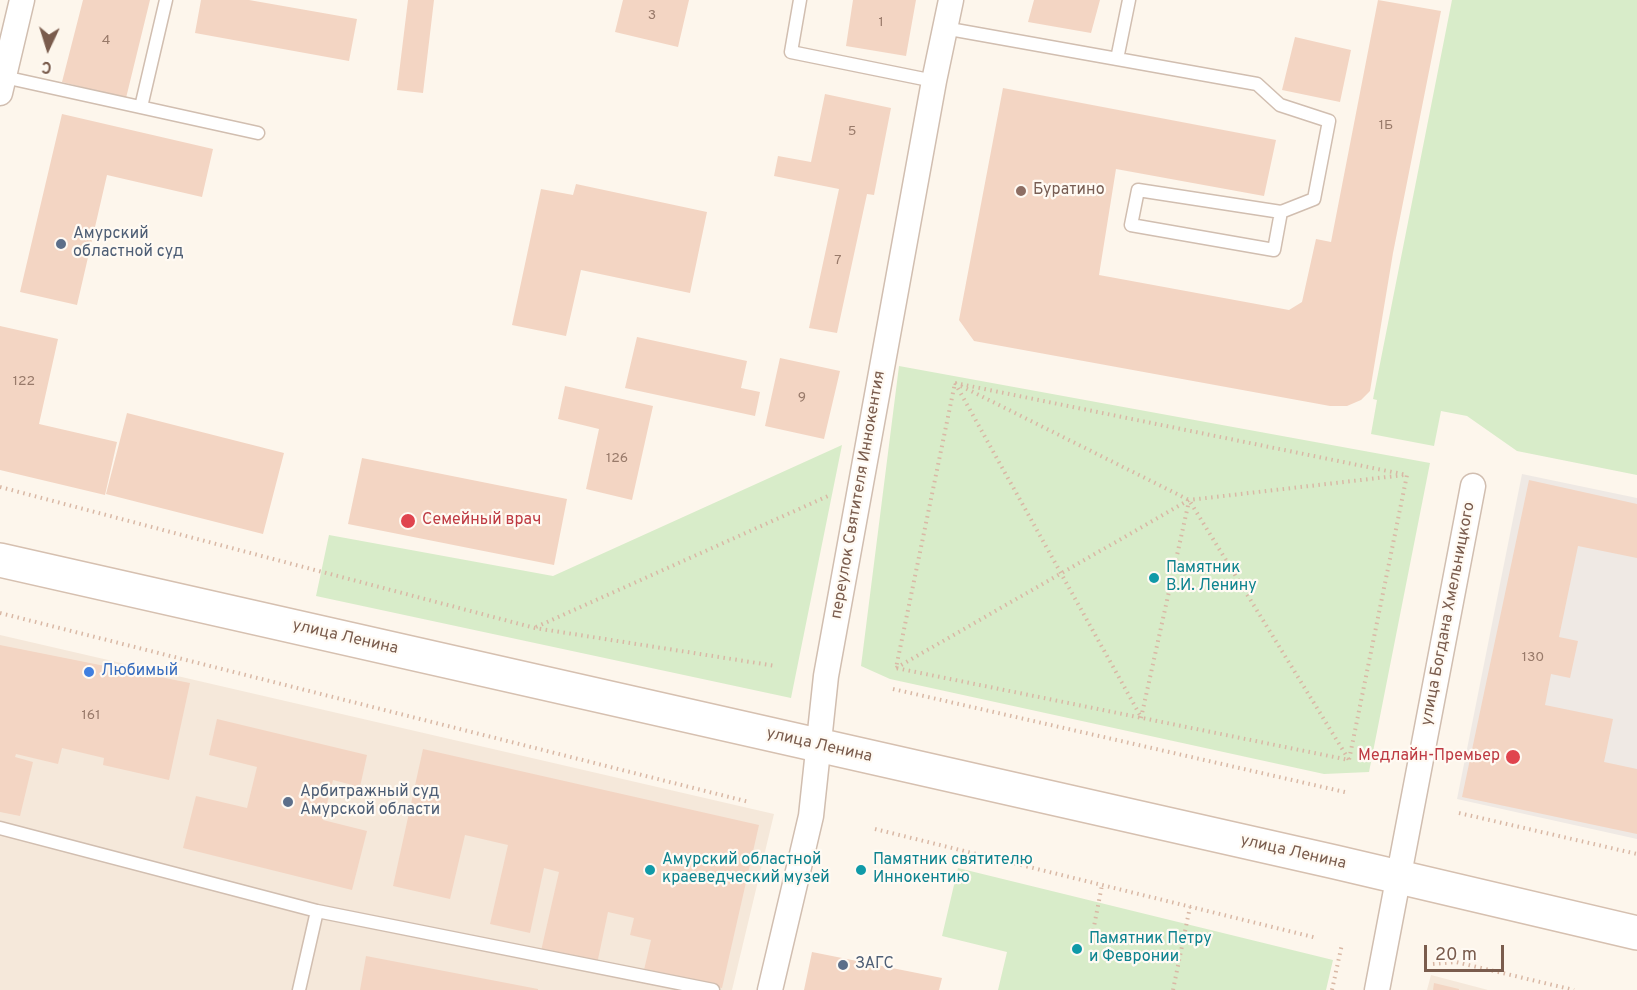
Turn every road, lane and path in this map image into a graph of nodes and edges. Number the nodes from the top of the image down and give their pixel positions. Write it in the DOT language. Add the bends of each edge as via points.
graph roads {
  1 [pos="22,0"];
  2 [pos="166,0"];
  3 [pos="800,0"];
  4 [pos="951,0"];
  5 [pos="1129,0"];
  6 [pos="944,28"];
  7 [pos="1117,58"];
  8 [pos="934,81"];
  9 [pos="2,85"];
  10 [pos="141,107"];
  11 [pos="258,133"];
  12 [pos="1281,212"];
  13 [pos="955,383"];
  14 [pos="1407,475"];
  15 [pos="1473,486"];
  16 [pos="0,487"];
  17 [pos="828,496"];
  18 [pos="1190,500"];
  19 [pos="0,560"];
  20 [pos="1061,574"];
  21 [pos="0,613"];
  22 [pos="535,628"];
  23 [pos="776,666"];
  24 [pos="896,668"];
  25 [pos="892,689"];
  26 [pos="1141,718"];
  27 [pos="820,746"];
  28 [pos="1349,760"];
  29 [pos="1349,793"];
  30 [pos="749,802"];
  31 [pos="1460,813"];
  32 [pos="0,828"];
  33 [pos="875,829"];
  34 [pos="1637,854"];
  35 [pos="1398,877"];
  36 [pos="1102,885"];
  37 [pos="1190,907"];
  38 [pos="317,910"];
  39 [pos="1637,933"];
  40 [pos="1317,938"];
  41 [pos="1091,942"];
  42 [pos="1342,944"];
  43 [pos="1432,964"];
  44 [pos="299,990"];
  45 [pos="713,990"];
  46 [pos="771,990"];
  47 [pos="1173,990"];
  48 [pos="1332,990"];
  49 [pos="1377,990"];
  50 [pos="1574,990"];
  1 -- 9 [label="street"];
  2 -- 10 [label="lane"];
  3 -- 8 [label="lane" via="791,52"];
  4 -- 6 [label="street, переулок Святителя Иннокентия"];
  5 -- 7 [label="lane"];
  6 -- 7 [label="lane"];
  6 -- 8 [label="street, переулок Святителя Иннокентия"];
  7 -- 12 [label="lane" via="1257,84 1280,105 1329,121 1314,199"];
  8 -- 27 [label="street, переулок Святителя Иннокентия" via="826,676"];
  9 -- 10 [label="lane"];
  10 -- 11 [label="lane"];
  12 -- 12 [label="lane" via="1274,250 1131,225 1138,190"];
  13 -- 14 [label="path"];
  13 -- 18 [label="path"];
  13 -- 20 [label="path"];
  13 -- 24 [label="path"];
  14 -- 18 [label="path"];
  14 -- 28 [label="path"];
  15 -- 35 [label="street, улица Богдана Хмельницкого"];
  16 -- 22 [label="path"];
  17 -- 22 [label="path"];
  18 -- 20 [label="path"];
  18 -- 26 [label="path"];
  18 -- 28 [label="path"];
  19 -- 27 [label="main road, улица Ленина"];
  20 -- 24 [label="path"];
  20 -- 26 [label="path"];
  21 -- 30 [label="path"];
  22 -- 23 [label="path"];
  24 -- 26 [label="path"];
  25 -- 29 [label="path"];
  26 -- 28 [label="path"];
  27 -- 35 [label="main road, улица Ленина"];
  27 -- 46 [label="street, переулок Святителя Иннокентия" via="811,816"];
  31 -- 34 [label="path"];
  32 -- 38 [label="lane"];
  33 -- 36 [label="path"];
  35 -- 39 [label="main road, улица Ленина"];
  35 -- 49 [label="street, улица Богдана Хмельницкого"];
  36 -- 37 [label="path"];
  36 -- 41 [label="path"];
  37 -- 40 [label="path"];
  37 -- 47 [label="path"];
  38 -- 44 [label="lane"];
  38 -- 45 [label="lane"];
  42 -- 48 [label="path"];
  43 -- 50 [label="path" via="1456,962"];
}
